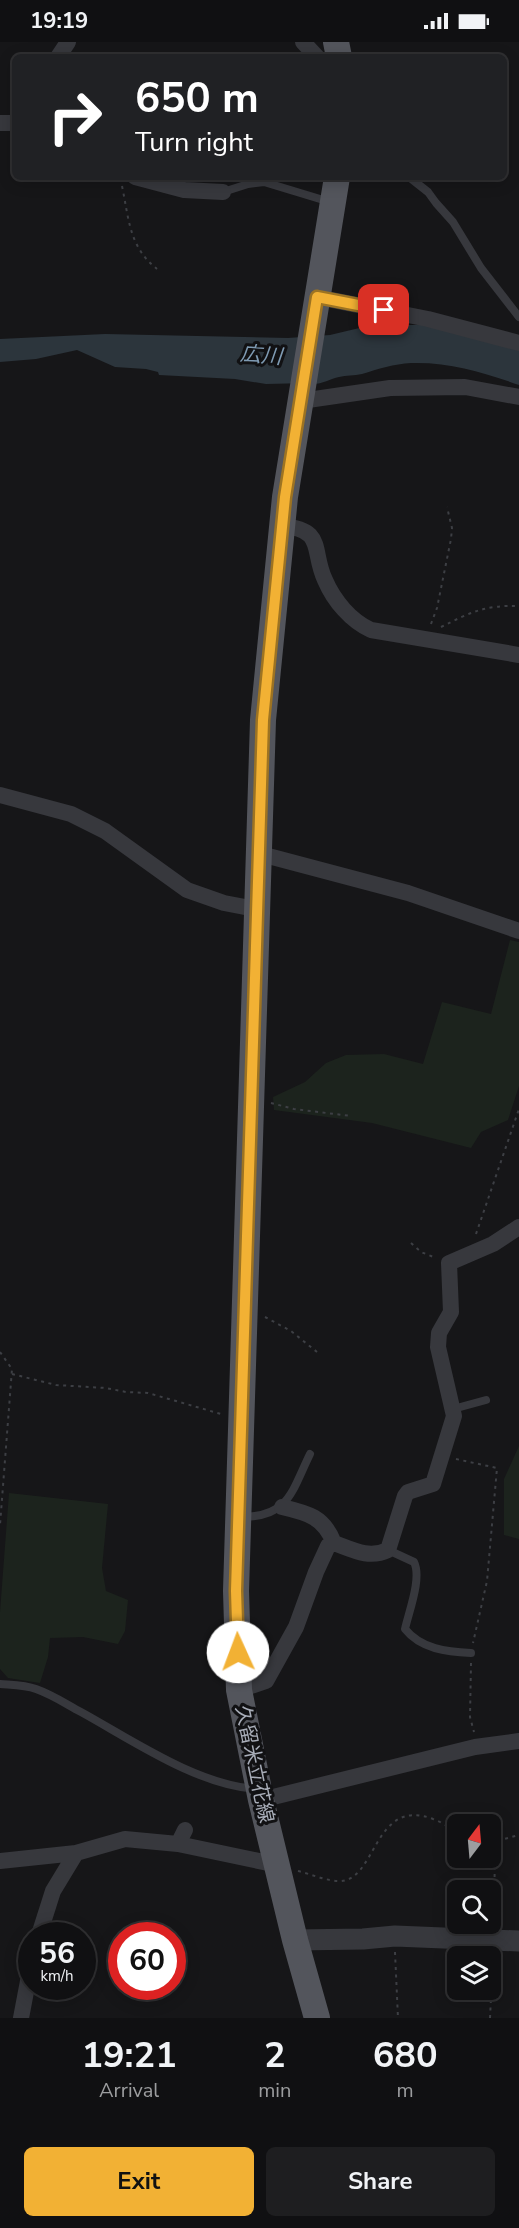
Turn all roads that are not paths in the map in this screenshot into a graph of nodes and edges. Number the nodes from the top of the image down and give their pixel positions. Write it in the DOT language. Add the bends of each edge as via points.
graph roads {
  1 [pos="303,42"];
  2 [pos="315,54"];
  3 [pos="133,180"];
  4 [pos="337,180"];
  5 [pos="413,180"];
  6 [pos="223,192"];
  7 [pos="333,204"];
  8 [pos="317,297"];
  9 [pos="519,317"];
  10 [pos="519,343"];
  11 [pos="302,395"];
  12 [pos="519,397"];
  13 [pos="282,526"];
  14 [pos="519,656"];
  15 [pos="0,795"];
  16 [pos="257,853"];
  17 [pos="255,909"];
  18 [pos="519,931"];
  19 [pos="519,1227"];
  20 [pos="486,1400"];
  21 [pos="453,1409"];
  22 [pos="310,1454"];
  23 [pos="282,1507"];
  24 [pos="238,1517"];
  25 [pos="334,1543"];
  26 [pos="388,1550"];
  27 [pos="471,1653"];
  28 [pos="0,1684"];
  29 [pos="239,1689"];
  30 [pos="519,1741"];
  31 [pos="260,1794"];
  32 [pos="76,1853"];
  33 [pos="0,1861"];
  34 [pos="278,1865"];
  35 [pos="43,1922"];
  36 [pos="295,1940"];
  37 [pos="519,1941"];
  38 [pos="24,2000"];
  39 [pos="21,2018"];
  40 [pos="317,2018"];
  1 -- 2 [label="street"];
  3 -- 6 [label="street" via="184,190"];
  4 -- 7 [label="main road, 久留米立花線"];
  5 -- 9 [label="lane" via="453,222 481,268"];
  6 -- 7 [label="lane" via="264,182"];
  7 -- 8 [label="main road, 久留米立花線"];
  8 -- 10 [label="street"];
  8 -- 11 [label="main road, 久留米立花線"];
  11 -- 12 [label="street" via="465,387"];
  11 -- 13 [label="main road, 久留米立花線"];
  13 -- 14 [label="street" via="297,527 316,543 324,579 356,623 371,630 426,636"];
  13 -- 16 [label="main road, 久留米立花線" via="263,720"];
  15 -- 17 [label="street" via="72,814 105,831 187,890"];
  16 -- 17 [label="main road, 久留米立花線"];
  16 -- 18 [label="street" via="408,893"];
  17 -- 24 [label="main road, 久留米立花線"];
  19 -- 21 [label="street" via="493,1244 448,1263 451,1312 439,1333 438,1347"];
  20 -- 21 [label="lane"];
  21 -- 26 [label="street" via="433,1484 405,1496"];
  22 -- 23 [label="lane"];
  23 -- 24 [label="lane" via="261,1517"];
  23 -- 25 [label="street" via="313,1517 328,1528"];
  24 -- 29 [label="main road, 久留米立花線"];
  25 -- 26 [label="street" via="365,1555"];
  25 -- 29 [label="street" via="328,1546 296,1627 266,1681"];
  26 -- 27 [label="lane" via="414,1562 417,1568 405,1629 411,1637 428,1647"];
  28 -- 31 [label="lane" via="34,1688 60,1699 168,1762"];
  29 -- 31 [label="main road, 久留米立花線"];
  30 -- 31 [label="street"];
  31 -- 34 [label="main road, 久留米立花線"];
  32 -- 33 [label="street"];
  32 -- 34 [label="street" via="125,1839 182,1837"];
  32 -- 35 [label="street" via="53,1891"];
  34 -- 36 [label="main road, 久留米立花線"];
  36 -- 37 [label="street" via="394,1936"];
  36 -- 40 [label="main road, 久留米立花線"];
  38 -- 39 [label="street"];
}
